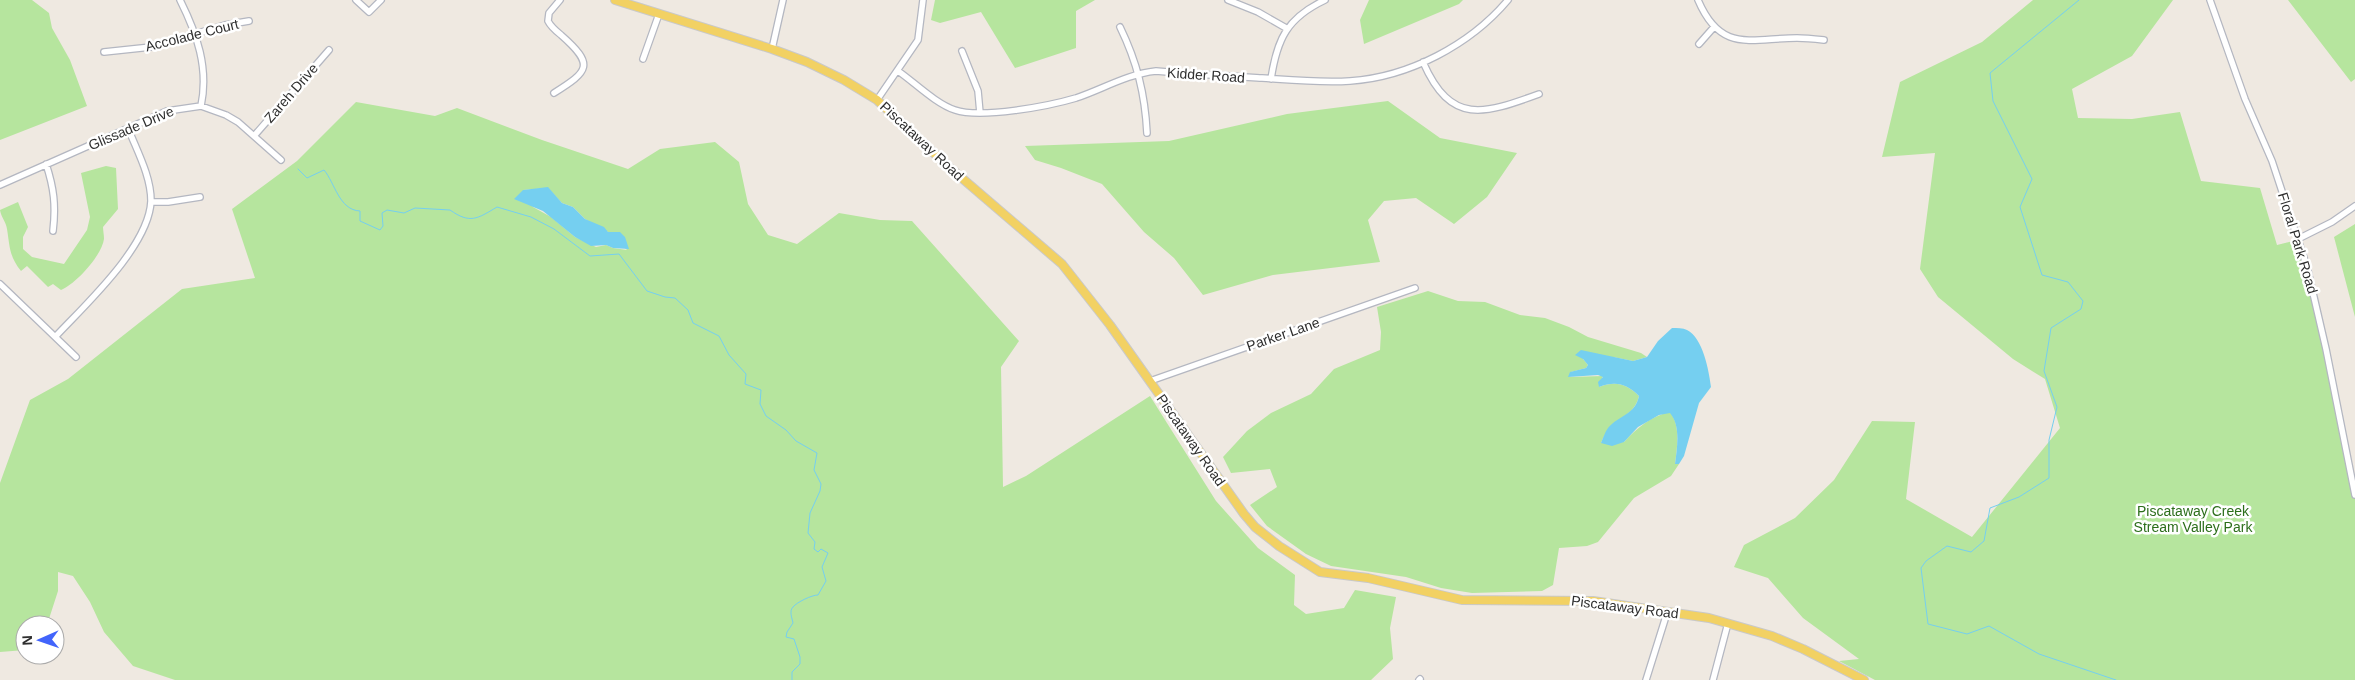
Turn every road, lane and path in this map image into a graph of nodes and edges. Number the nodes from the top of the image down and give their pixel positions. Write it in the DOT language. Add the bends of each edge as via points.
graph roads {
  1 [pos="180,0"];
  2 [pos="356,0"];
  3 [pos="381,0"];
  4 [pos="560,0"];
  5 [pos="615,0"];
  6 [pos="783,0"];
  7 [pos="923,0"];
  8 [pos="1228,0"];
  9 [pos="1325,0"];
  10 [pos="1508,0"];
  11 [pos="1698,0"];
  12 [pos="2210,0"];
  13 [pos="659,14"];
  14 [pos="249,21"];
  15 [pos="1120,27"];
  16 [pos="1714,27"];
  17 [pos="1286,28"];
  18 [pos="196,33"];
  19 [pos="1824,40"];
  20 [pos="1700,44"];
  21 [pos="772,49"];
  22 [pos="329,50"];
  23 [pos="962,51"];
  24 [pos="104,52"];
  25 [pos="643,59"];
  26 [pos="1423,62"];
  27 [pos="898,71"];
  28 [pos="1140,73"];
  29 [pos="1271,79"];
  30 [pos="554,93"];
  31 [pos="1539,94"];
  32 [pos="877,100"];
  33 [pos="202,106"];
  34 [pos="980,113"];
  35 [pos="128,128"];
  36 [pos="1147,133"];
  37 [pos="254,136"];
  38 [pos="281,160"];
  39 [pos="46,164"];
  40 [pos="0,185"];
  41 [pos="200,197"];
  42 [pos="151,202"];
  43 [pos="2355,206"];
  44 [pos="53,231"];
  45 [pos="2298,239"];
  46 [pos="0,284"];
  47 [pos="1415,288"];
  48 [pos="56,336"];
  49 [pos="76,357"];
  50 [pos="1150,381"];
  51 [pos="2355,495"];
  52 [pos="1667,613"];
  53 [pos="1728,623"];
  54 [pos="1646,680"];
  55 [pos="1713,680"];
  56 [pos="1864,680"];
  1 -- 18 [label="street"];
  2 -- 3 [label="street" via="369,12"];
  4 -- 30 [label="street" via="549,14 548,21 577,49 584,68 577,78"];
  5 -- 13 [label="main road, Piscataway Road"];
  6 -- 21 [label="street"];
  7 -- 27 [label="street" via="918,40"];
  8 -- 17 [label="street"];
  9 -- 17 [label="street" via="1306,10"];
  10 -- 26 [label="street, Kidder Road" via="1471,34"];
  11 -- 16 [label="street"];
  12 -- 45 [label="street, Floral Park Road" via="2245,99 2272,160"];
  13 -- 21 [label="main road, Piscataway Road"];
  13 -- 25 [label="street"];
  14 -- 18 [label="street, Accolade Court"];
  15 -- 28 [label="street"];
  16 -- 19 [label="street" via="1728,36 1748,41"];
  16 -- 20 [label="street"];
  17 -- 29 [label="street" via="1275,54"];
  18 -- 24 [label="street, Accolade Court" via="151,47"];
  18 -- 33 [label="street" via="204,68"];
  21 -- 32 [label="main road, Piscataway Road" via="807,62"];
  22 -- 37 [label="street, Zareh Drive"];
  23 -- 34 [label="street" via="978,91"];
  26 -- 29 [label="street, Kidder Road" via="1395,72 1350,81"];
  26 -- 31 [label="street" via="1438,91 1466,108 1493,110"];
  27 -- 32 [label="street"];
  27 -- 34 [label="street, Kidder Road" via="949,108"];
  28 -- 29 [label="street, Kidder Road" via="1156,71"];
  28 -- 34 [label="street, Kidder Road" via="1068,100"];
  28 -- 36 [label="street"];
  32 -- 50 [label="main road, Piscataway Road" via="1062,264"];
  33 -- 35 [label="street, Glissade Drive" via="167,111"];
  33 -- 37 [label="street, Glissade Drive" via="226,115"];
  35 -- 39 [label="street, Glissade Drive"];
  35 -- 42 [label="street" via="148,180"];
  37 -- 38 [label="street, Glissade Drive"];
  39 -- 40 [label="street, Glissade Drive"];
  39 -- 44 [label="street" via="55,194"];
  41 -- 42 [label="street"];
  42 -- 48 [label="street" via="145,226 133,247 106,283"];
  43 -- 45 [label="street"];
  45 -- 51 [label="street, Floral Park Road" via="2316,301"];
  46 -- 48 [label="street"];
  47 -- 50 [label="street, Parker Lane"];
  48 -- 49 [label="street"];
  50 -- 52 [label="main road, Piscataway Road" via="1244,514 1264,535 1314,569 1462,600 1574,600"];
  52 -- 53 [label="main road, Piscataway Road"];
  52 -- 54 [label="street"];
  53 -- 55 [label="street"];
  53 -- 56 [label="main road, Piscataway Road" via="1803,649"];
}
